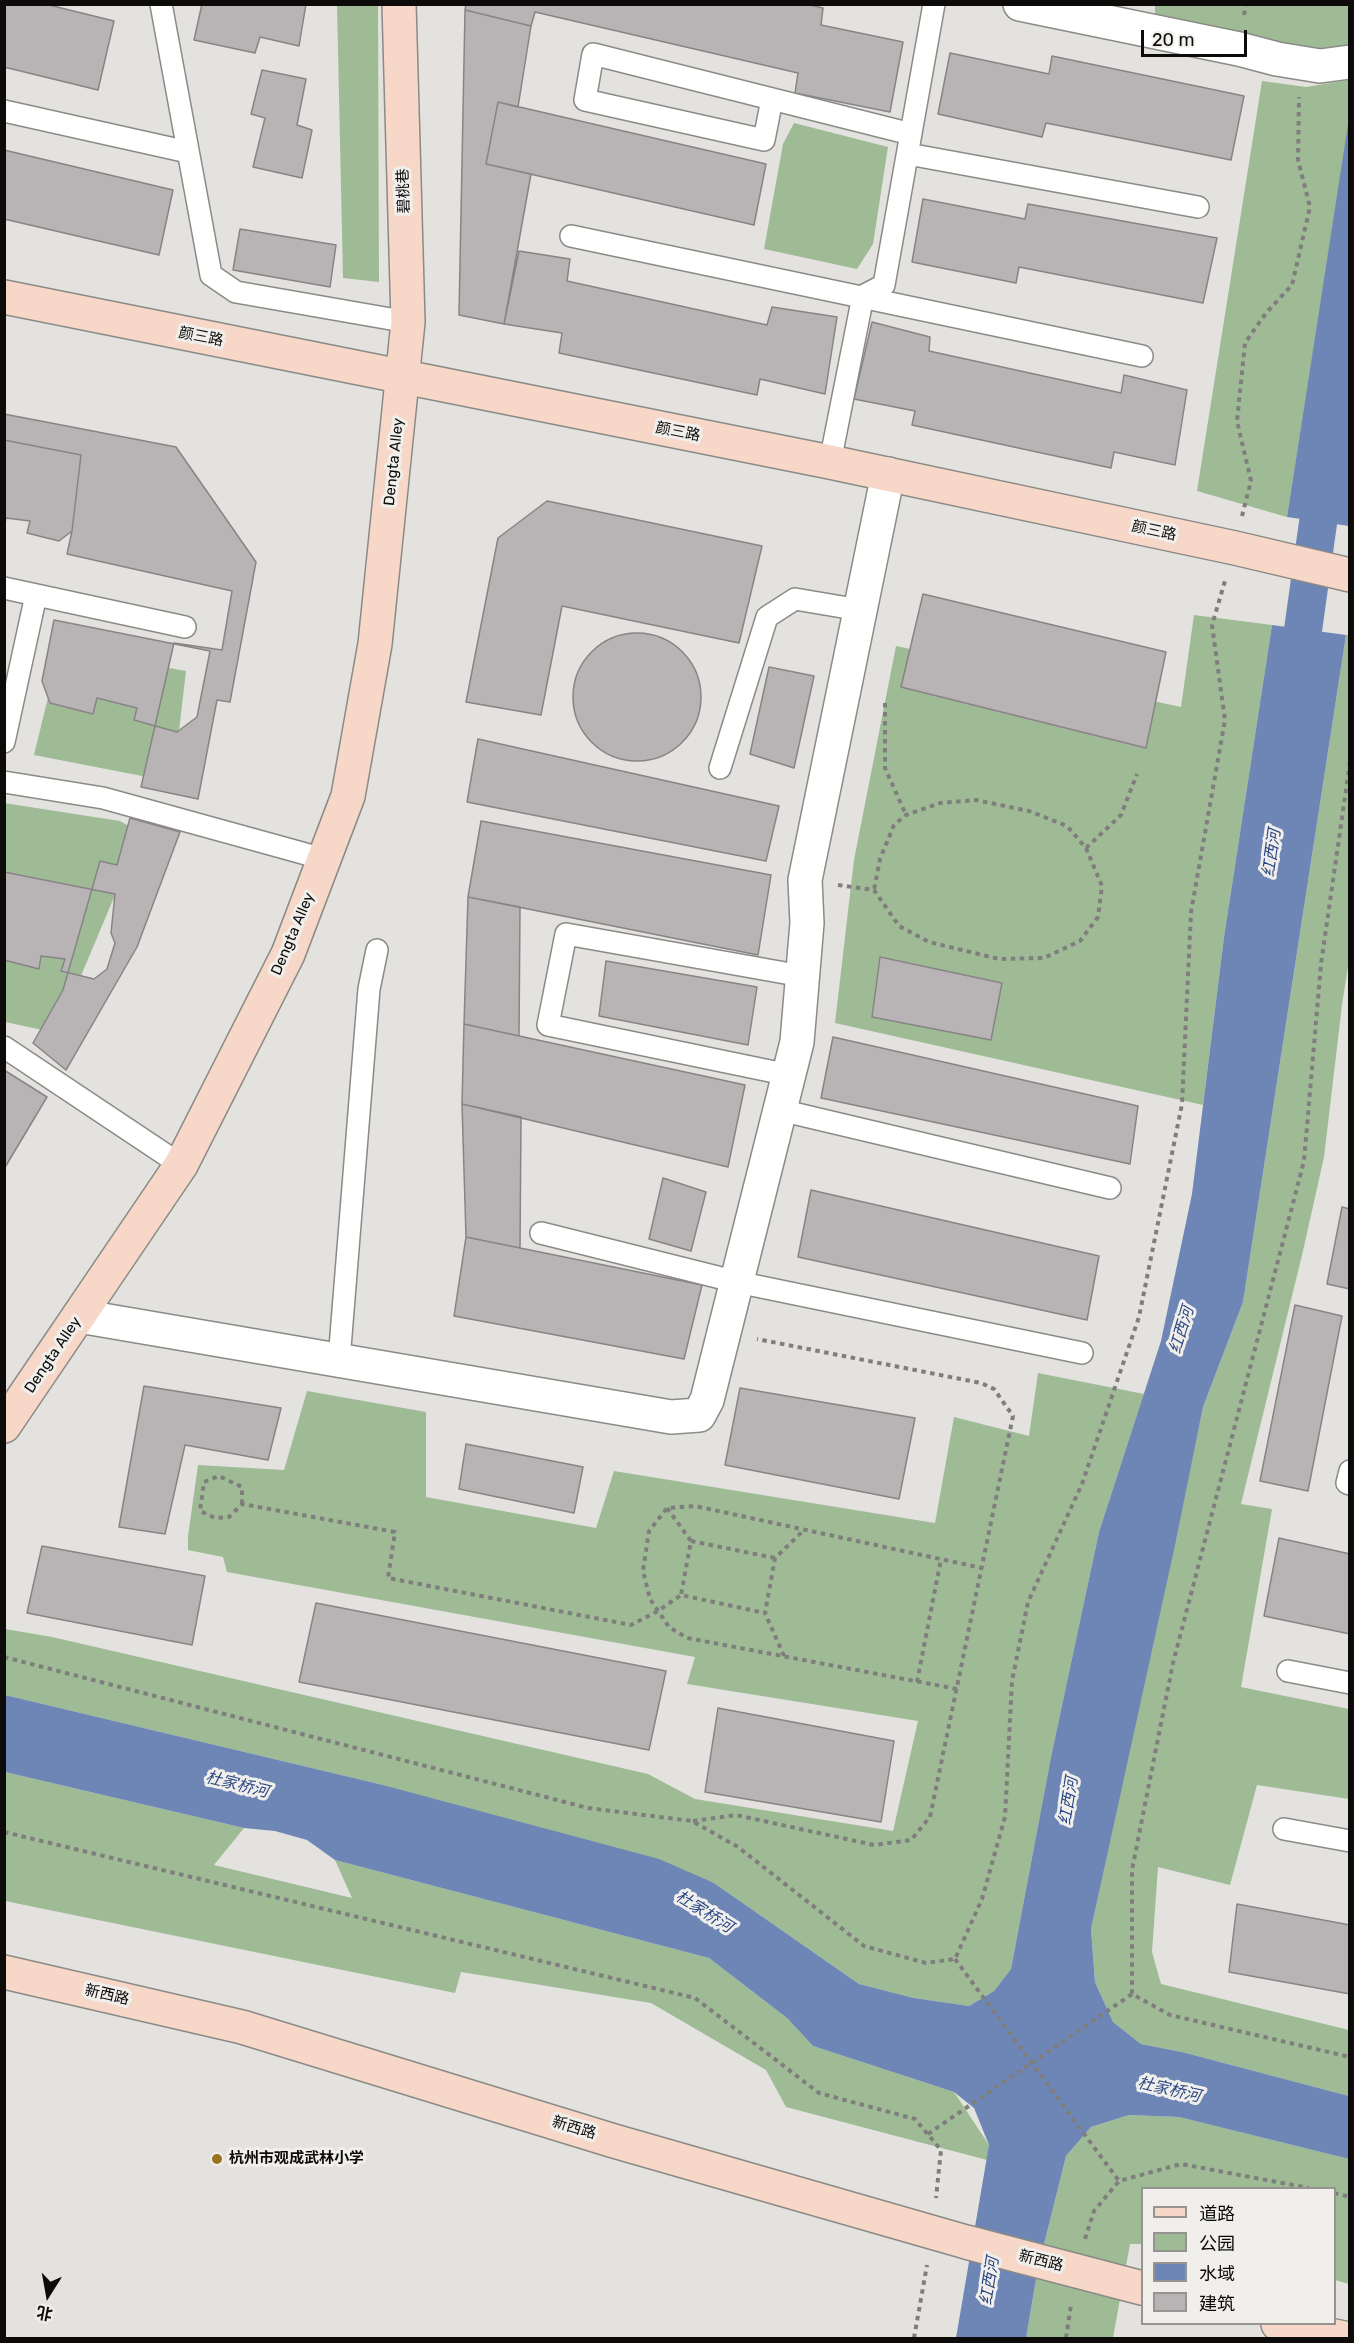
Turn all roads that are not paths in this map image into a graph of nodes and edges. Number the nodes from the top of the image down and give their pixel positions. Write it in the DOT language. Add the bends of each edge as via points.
graph roads {
  1 [pos="161,4"];
  2 [pos="399,4"];
  3 [pos="934,4"];
  4 [pos="1020,4"];
  5 [pos="1347,63"];
  6 [pos="772,99"];
  7 [pos="4,111"];
  8 [pos="909,144"];
  9 [pos="188,152"];
  10 [pos="1198,207"];
  11 [pos="572,236"];
  12 [pos="863,296"];
  13 [pos="4,297"];
  14 [pos="408,322"];
  15 [pos="1142,356"];
  16 [pos="402,377"];
  17 [pos="830,462"];
  18 [pos="888,474"];
  19 [pos="1347,574"];
  20 [pos="4,588"];
  21 [pos="36,595"];
  22 [pos="860,610"];
  23 [pos="185,627"];
  24 [pos="4,742"];
  25 [pos="720,768"];
  26 [pos="4,782"];
  27 [pos="324,859"];
  28 [pos="377,950"];
  29 [pos="802,976"];
  30 [pos="4,1047"];
  31 [pos="789,1075"];
  32 [pos="780,1110"];
  33 [pos="181,1165"];
  34 [pos="1110,1188"];
  35 [pos="541,1233"];
  36 [pos="737,1282"];
  37 [pos="79,1316"];
  38 [pos="1082,1353"];
  39 [pos="339,1360"];
  40 [pos="4,1426"];
  41 [pos="1350,1472"];
  42 [pos="1350,1484"];
  43 [pos="1288,1671"];
  44 [pos="1350,1683"];
  45 [pos="1284,1829"];
  46 [pos="1350,1841"];
  47 [pos="4,1972"];
  48 [pos="1141,2287"];
  49 [pos="1283,2325"];
  50 [pos="1344,2338"];
  1 -- 9 [label="lane"];
  2 -- 14 [label="street, 碧桃巷"];
  3 -- 8 [label="lane"];
  4 -- 5 [label="street" via="1300,63"];
  6 -- 6 [label="lane" via="592,54 585,100 764,140"];
  6 -- 8 [label="lane"];
  7 -- 9 [label="lane"];
  8 -- 10 [label="lane"];
  8 -- 12 [label="lane" via="884,285"];
  9 -- 14 [label="lane" via="211,275 236,292"];
  11 -- 12 [label="lane"];
  12 -- 15 [label="lane"];
  12 -- 17 [label="lane"];
  13 -- 16 [label="street, 颜三路"];
  14 -- 16 [label="street, 碧桃巷"];
  16 -- 17 [label="street, 颜三路"];
  16 -- 27 [label="street, Dengta Alley" via="375,644 348,796"];
  17 -- 18 [label="street, 颜三路"];
  18 -- 19 [label="street, 颜三路"];
  18 -- 22 [label="street"];
  20 -- 21 [label="lane"];
  21 -- 23 [label="lane"];
  21 -- 24 [label="lane"];
  22 -- 25 [label="lane" via="795,599 767,616"];
  22 -- 29 [label="street" via="805,880 807,922"];
  26 -- 27 [label="lane" via="103,798"];
  27 -- 33 [label="street, Dengta Alley" via="288,954"];
  28 -- 39 [label="lane" via="369,989"];
  29 -- 31 [label="street" via="797,1042"];
  29 -- 31 [label="lane" via="566,934 548,1025"];
  30 -- 33 [label="lane"];
  31 -- 32 [label="street"];
  32 -- 34 [label="lane"];
  32 -- 36 [label="street"];
  33 -- 37 [label="street, Dengta Alley"];
  35 -- 36 [label="lane"];
  36 -- 38 [label="lane"];
  36 -- 39 [label="street" via="707,1400 699,1415 671,1416"];
  37 -- 39 [label="street"];
  37 -- 40 [label="street, Dengta Alley"];
  41 -- 42 [label="lane"];
  43 -- 44 [label="lane"];
  45 -- 46 [label="lane"];
  47 -- 48 [label="street, 新西路" via="242,2027 932,2233"];
  49 -- 50 [label="street"];
}
